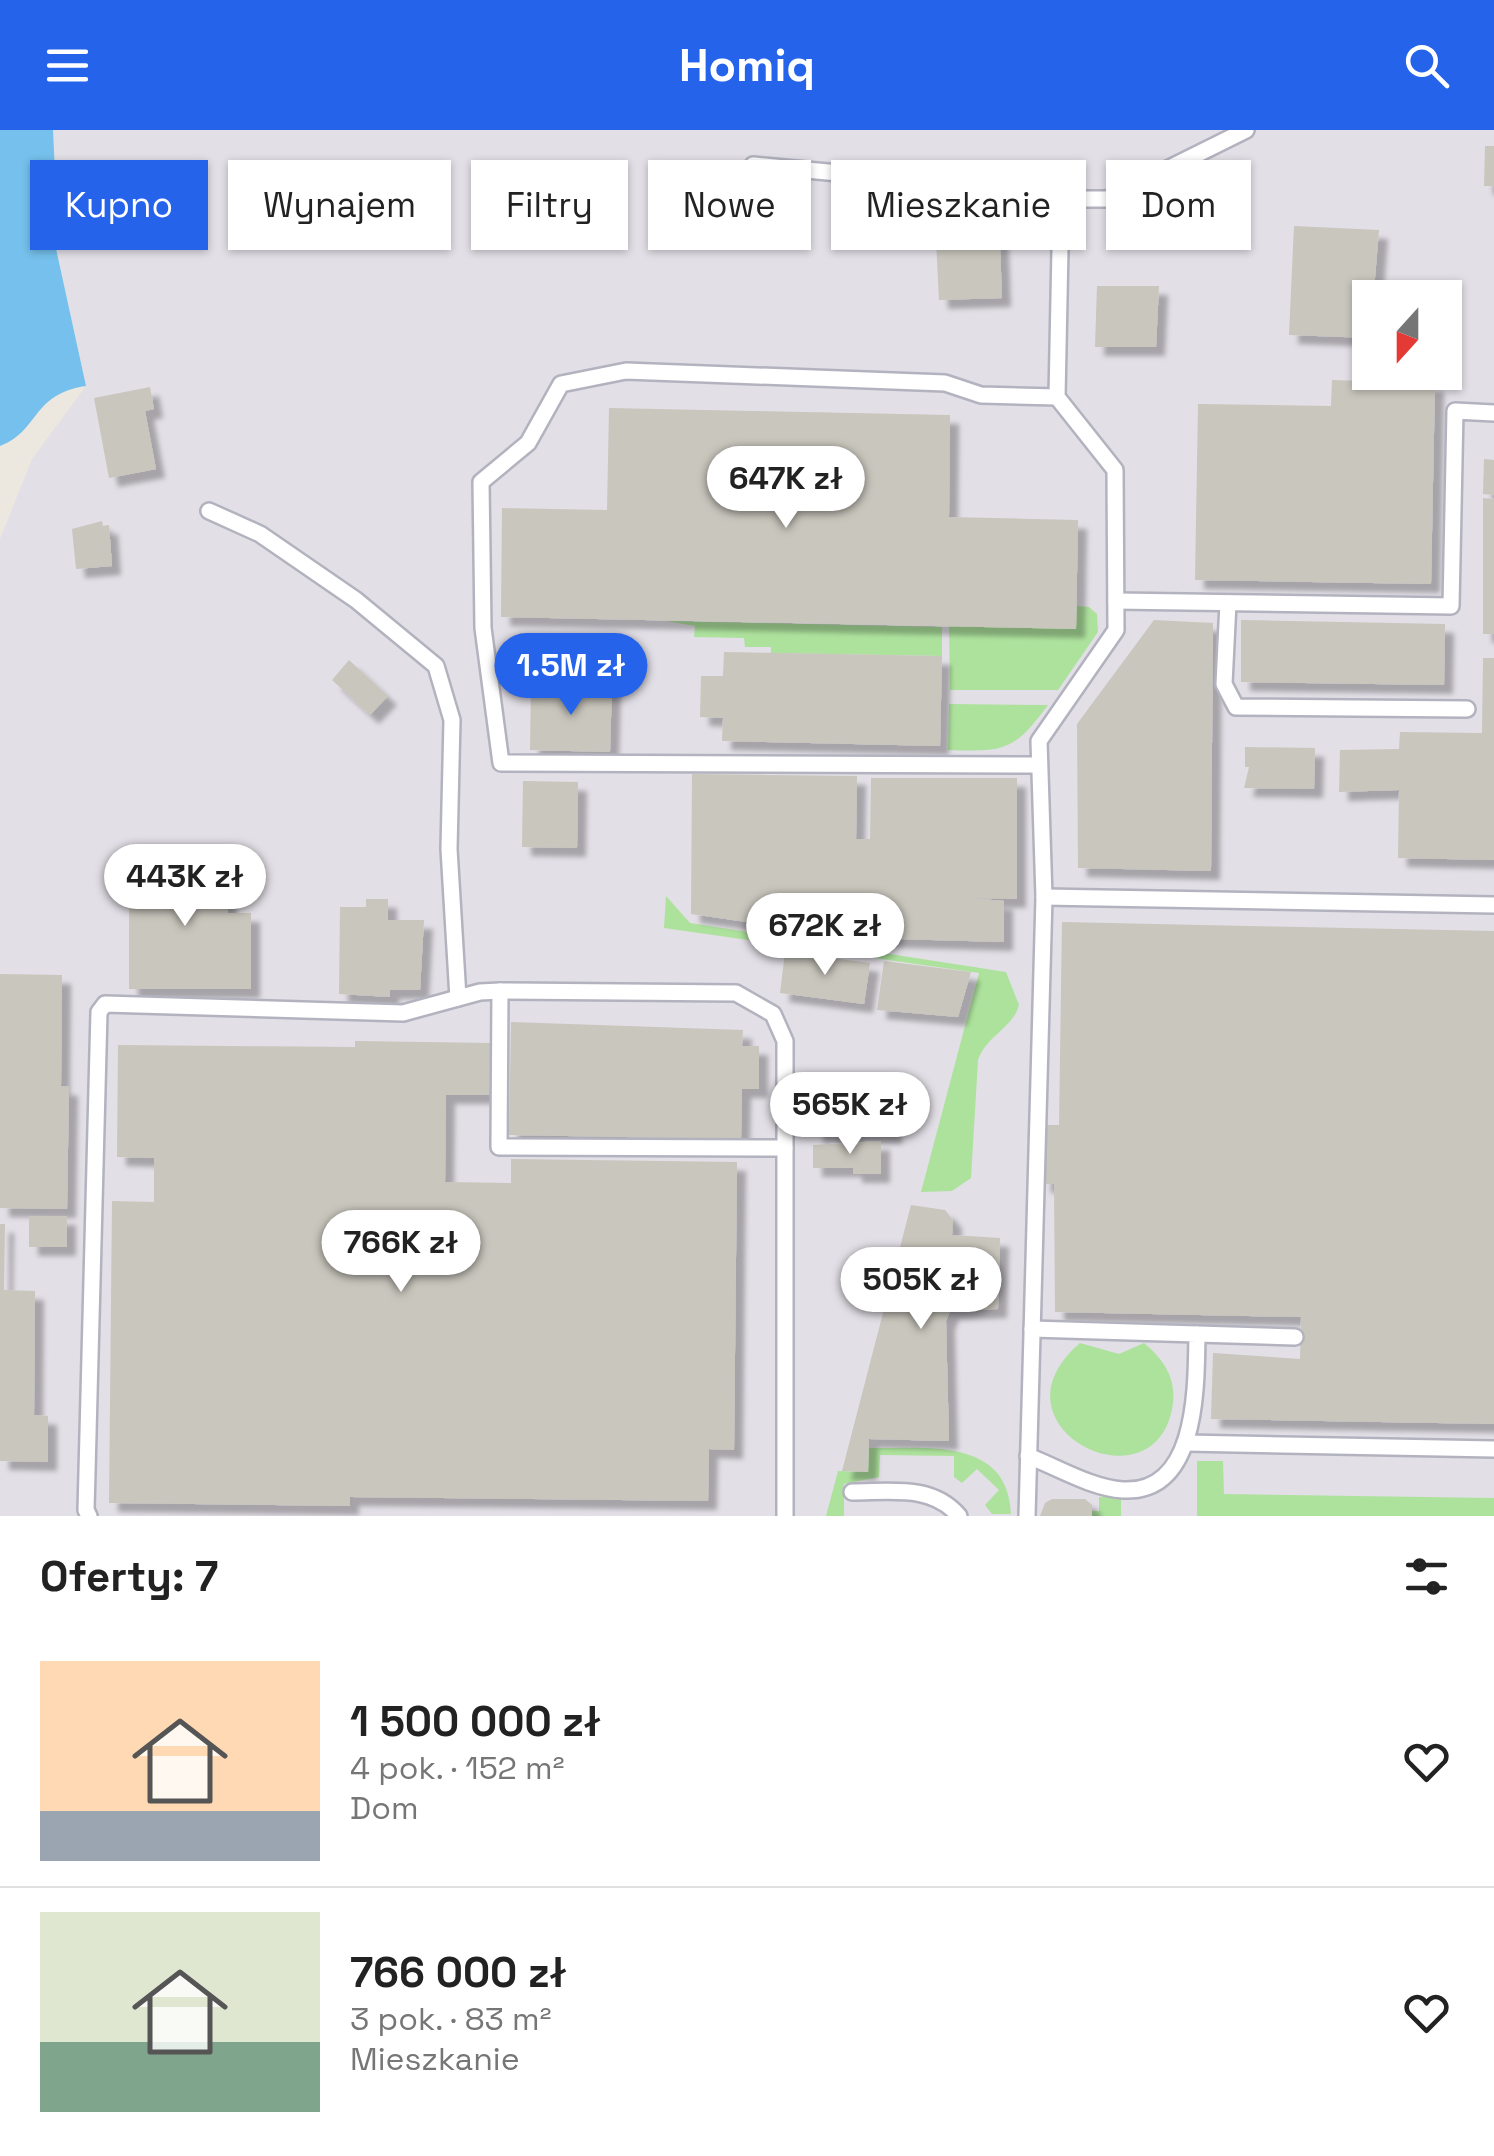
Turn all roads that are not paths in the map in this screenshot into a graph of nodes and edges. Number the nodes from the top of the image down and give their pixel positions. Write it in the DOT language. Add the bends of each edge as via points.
graph roads {
  1 [pos="1246,130"];
  2 [pos="1086,199"];
  3 [pos="1059,250"];
  4 [pos="1057,397"];
  5 [pos="1494,413"];
  6 [pos="209,510"];
  7 [pos="1116,602"];
  8 [pos="1228,603"];
  9 [pos="1467,710"];
  10 [pos="1039,766"];
  11 [pos="1044,897"];
  12 [pos="1494,905"];
  13 [pos="500,992"];
  14 [pos="458,998"];
  15 [pos="785,1148"];
  16 [pos="1032,1329"];
  17 [pos="1198,1334"];
  18 [pos="1295,1337"];
  19 [pos="1186,1443"];
  20 [pos="1494,1449"];
  21 [pos="1028,1456"];
  22 [pos="852,1492"];
  23 [pos="89,1516"];
  24 [pos="785,1516"];
  25 [pos="959,1516"];
  26 [pos="1027,1516"];
  1 -- 2 [label="lane" via="1106,199"];
  3 -- 4 [label="lane"];
  4 -- 7 [label="lane" via="1114,470"];
  4 -- 10 [label="lane" via="981,395 944,383 626,371 561,384 528,443 481,482 483,628 501,763"];
  5 -- 8 [label="lane" via="1455,411 1451,606"];
  6 -- 14 [label="lane" via="260,534 436,666 452,720 449,849"];
  7 -- 8 [label="lane"];
  7 -- 10 [label="lane" via="1116,630 1039,741"];
  8 -- 9 [label="lane" via="1224,684 1236,706"];
  10 -- 11 [label="lane"];
  11 -- 12 [label="lane"];
  11 -- 16 [label="lane"];
  13 -- 14 [label="lane"];
  13 -- 15 [label="lane" via="736,993 756,1002 773,1014 786,1041"];
  13 -- 15 [label="lane" via="499,1147"];
  14 -- 23 [label="lane" via="403,1013 105,1004 99,1012"];
  15 -- 24 [label="lane"];
  16 -- 17 [label="lane"];
  16 -- 21 [label="lane"];
  17 -- 18 [label="lane"];
  17 -- 19 [label="lane" via="1195,1410"];
  19 -- 20 [label="lane"];
  19 -- 21 [label="lane" via="1156,1480 1123,1490"];
  21 -- 26 [label="lane"];
  22 -- 25 [label="lane" via="926,1492"];
}
